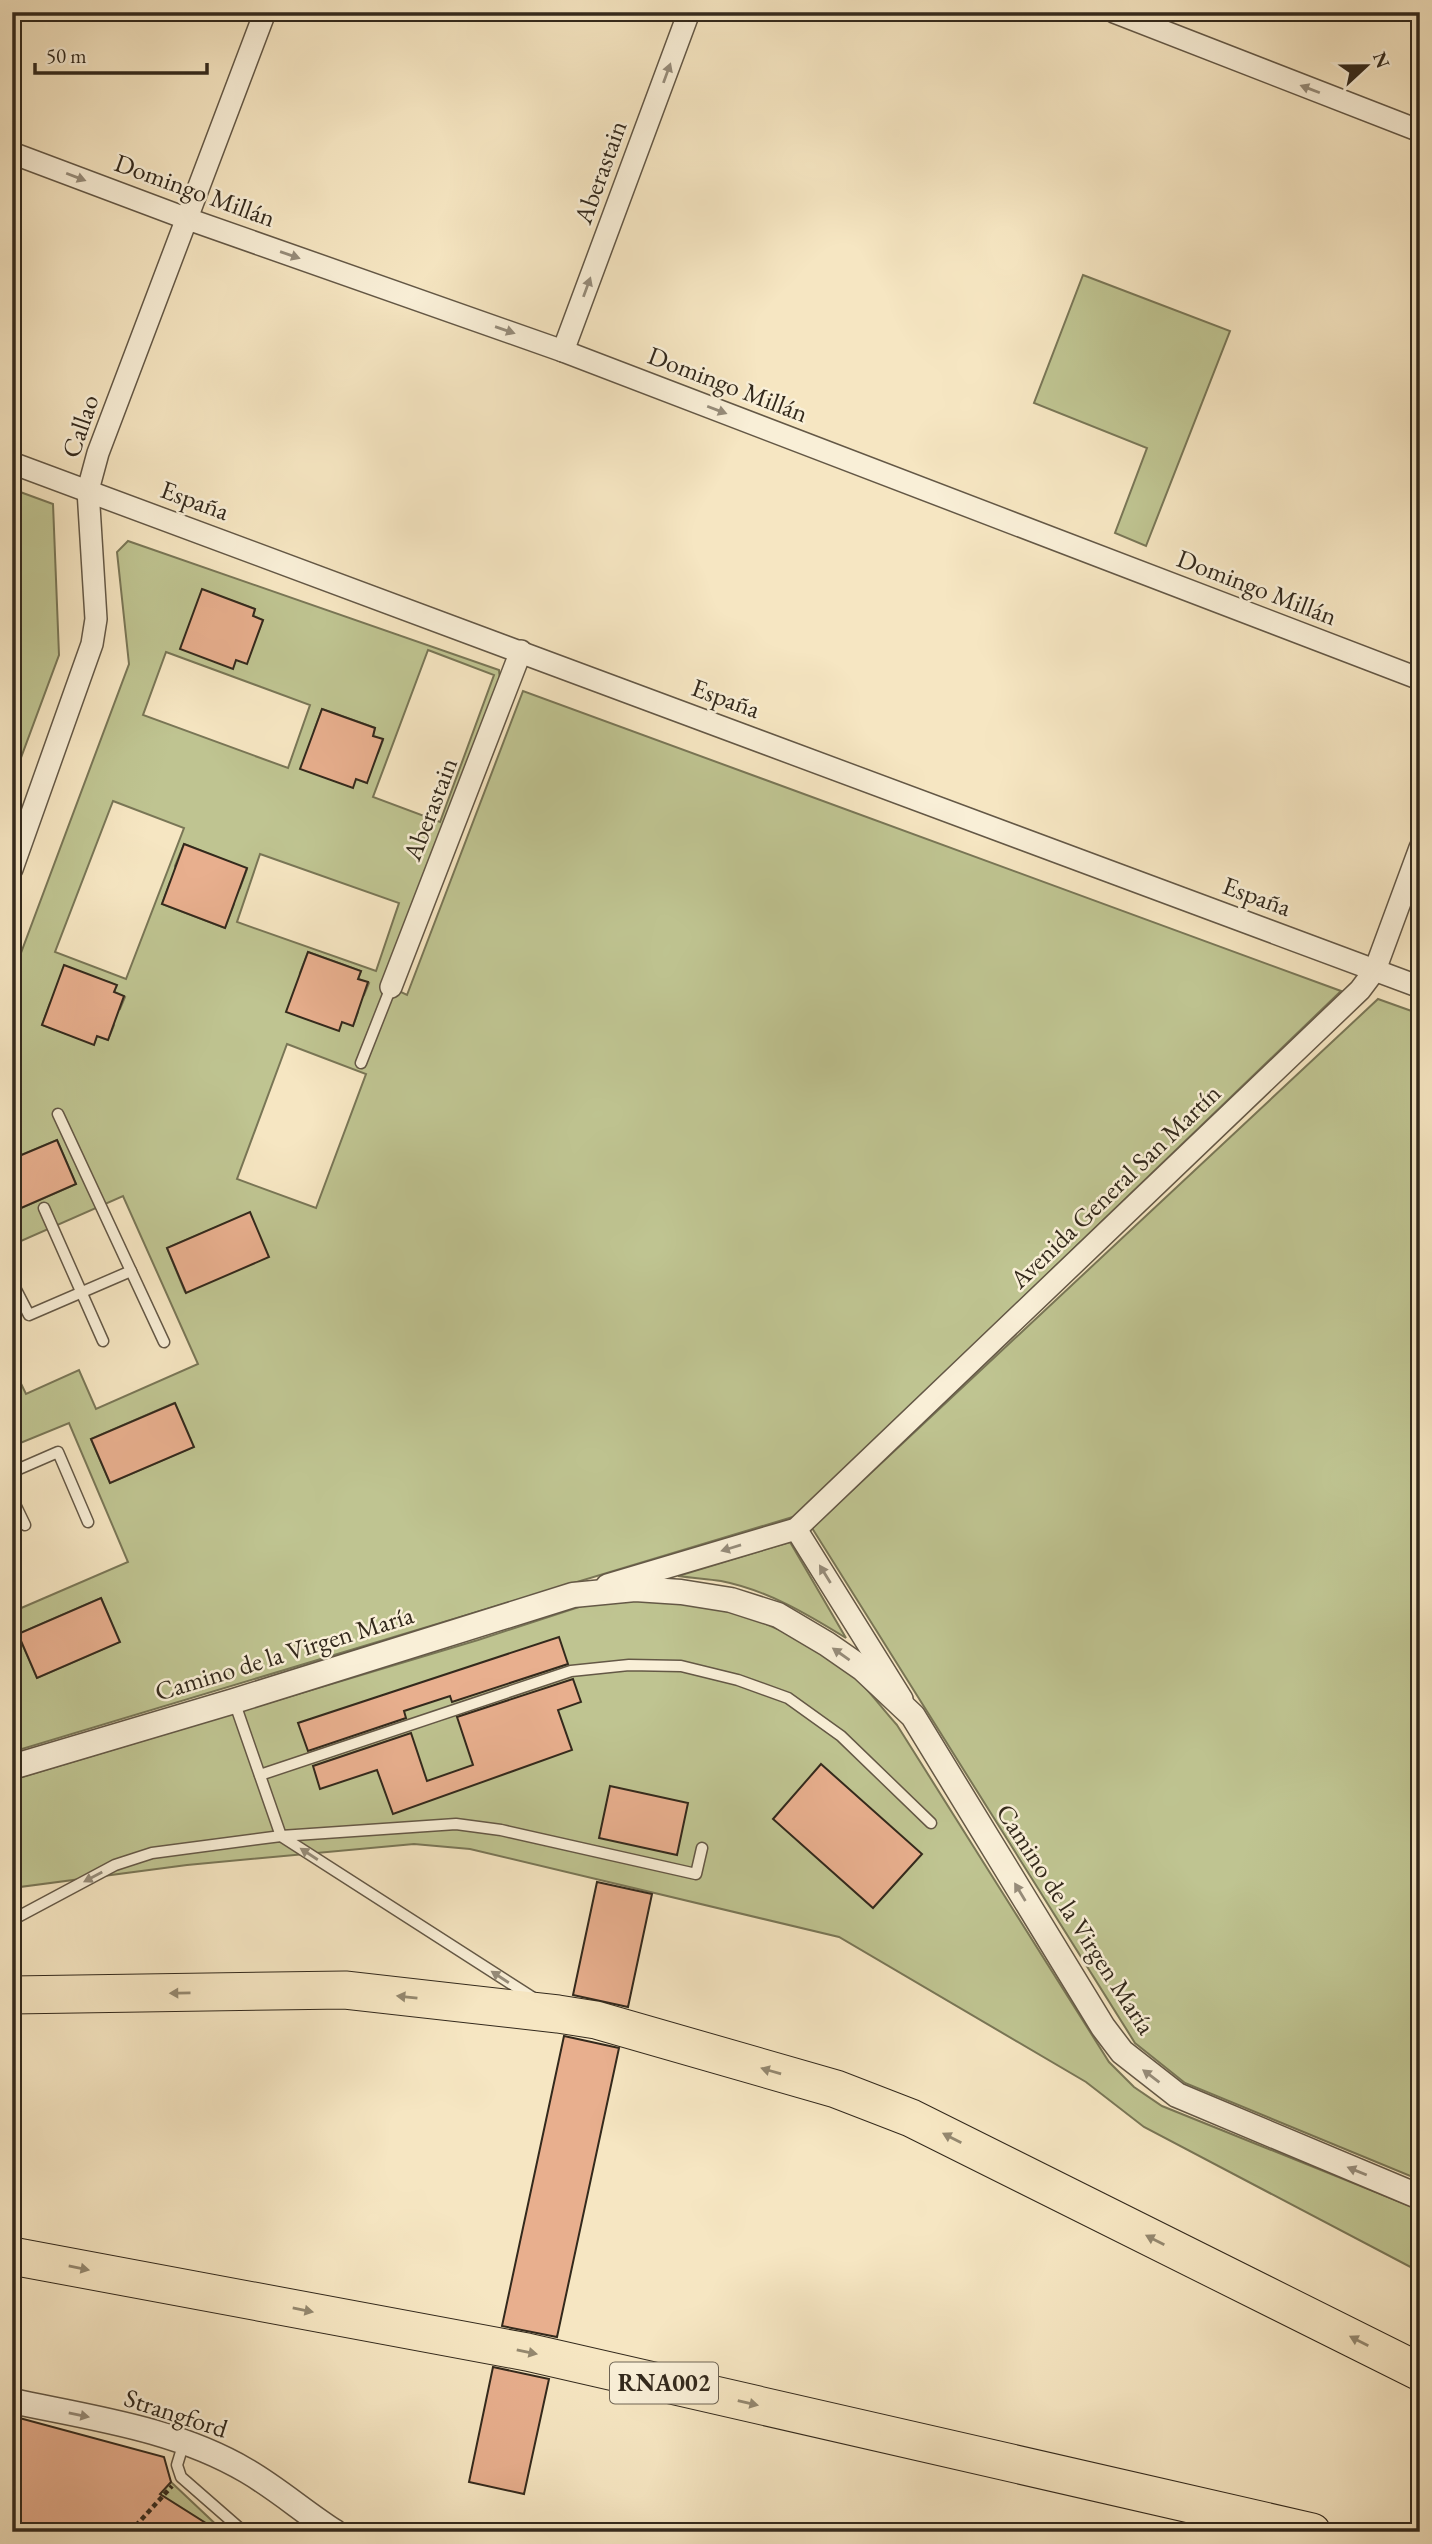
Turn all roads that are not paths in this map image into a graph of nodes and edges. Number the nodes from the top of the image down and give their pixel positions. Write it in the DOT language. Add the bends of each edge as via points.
graph roads {
  1 [pos="265,12"];
  2 [pos="689,12"];
  3 [pos="1114,12"];
  4 [pos="1420,131"];
  5 [pos="12,153"];
  6 [pos="185,218"];
  7 [pos="564,351"];
  8 [pos="12,463"];
  9 [pos="88,491"];
  10 [pos="521,651"];
  11 [pos="1420,679"];
  12 [pos="1420,848"];
  13 [pos="12,869"];
  14 [pos="1375,970"];
  15 [pos="1420,986"];
  16 [pos="391,987"];
  17 [pos="361,1063"];
  18 [pos="58,1114"];
  19 [pos="44,1208"];
  20 [pos="131,1271"];
  21 [pos="12,1282"];
  22 [pos="82,1292"];
  23 [pos="103,1341"];
  24 [pos="164,1342"];
  25 [pos="12,1472"];
  26 [pos="12,1498"];
  27 [pos="88,1522"];
  28 [pos="25,1525"];
  29 [pos="796,1529"];
  30 [pos="573,1595"];
  31 [pos="234,1701"];
  32 [pos="913,1716"];
  33 [pos="12,1767"];
  34 [pos="260,1775"];
  35 [pos="931,1822"];
  36 [pos="281,1836"];
  37 [pos="702,1848"];
  38 [pos="12,1920"];
  39 [pos="12,1995"];
  40 [pos="558,2014"];
  41 [pos="1420,2197"];
  42 [pos="12,2256"];
  43 [pos="1420,2372"];
  44 [pos="12,2401"];
  45 [pos="184,2442"];
  46 [pos="311,2523"];
  47 [pos="244,2532"];
  48 [pos="335,2532"];
  49 [pos="1312,2532"];
  1 -- 6 [label="street, Callao"];
  7 -- 2 [label="street, Aberastain, one-way"];
  4 -- 3 [label="street, one-way"];
  5 -- 6 [label="street, Domingo Millán, one-way"];
  6 -- 7 [label="street, Domingo Millán, one-way"];
  6 -- 9 [label="street, Callao"];
  7 -- 11 [label="street, Domingo Millán, one-way"];
  8 -- 9 [label="street, España"];
  9 -- 10 [label="street, España"];
  9 -- 13 [label="street, Callao" via="96,619 92,644"];
  10 -- 14 [label="street, España"];
  10 -- 16 [label="street, Aberastain"];
  12 -- 14 [label="street, Avenida General San Martín"];
  14 -- 15 [label="street, España"];
  14 -- 29 [label="street, Avenida General San Martín" via="1360,990"];
  16 -- 17 [label="lane"];
  18 -- 20 [label="lane"];
  19 -- 22 [label="lane"];
  20 -- 22 [label="lane"];
  20 -- 24 [label="lane"];
  21 -- 22 [label="lane" via="29,1315"];
  22 -- 23 [label="lane"];
  25 -- 27 [label="lane" via="58,1452"];
  26 -- 28 [label="lane"];
  29 -- 30 [label="street, Camino de la Virgen María, one-way"];
  32 -- 29 [label="street, Camino de la Virgen María, one-way"];
  30 -- 31 [label="street, Camino de la Virgen María"];
  32 -- 30 [label="street, Camino de la Virgen María, one-way" via="863,1669 778,1615 731,1600 681,1592"];
  31 -- 33 [label="street, Camino de la Virgen María"];
  31 -- 34 [label="lane"];
  41 -- 32 [label="street, Camino de la Virgen María, one-way" via="1177,2095 1122,2052"];
  34 -- 35 [label="lane" via="571,1671 629,1664 681,1667 788,1698 841,1736"];
  34 -- 36 [label="lane"];
  36 -- 37 [label="lane" via="456,1824 696,1874"];
  36 -- 38 [label="lane, one-way" via="152,1853 115,1866"];
  40 -- 36 [label="lane, one-way"];
  40 -- 39 [label="highway, one-way" via="345,1990"];
  43 -- 40 [label="highway, one-way" via="911,2118 836,2090 596,2020"];
  42 -- 49 [label="highway, RNA002, one-way" via="527,2352"];
  44 -- 45 [label="street, Strangford, one-way"];
  45 -- 46 [label="street, Strangford" via="247,2470"];
  45 -- 47 [label="lane" via="177,2465 181,2477"];
  46 -- 48 [label="street, Strangford"];
}
